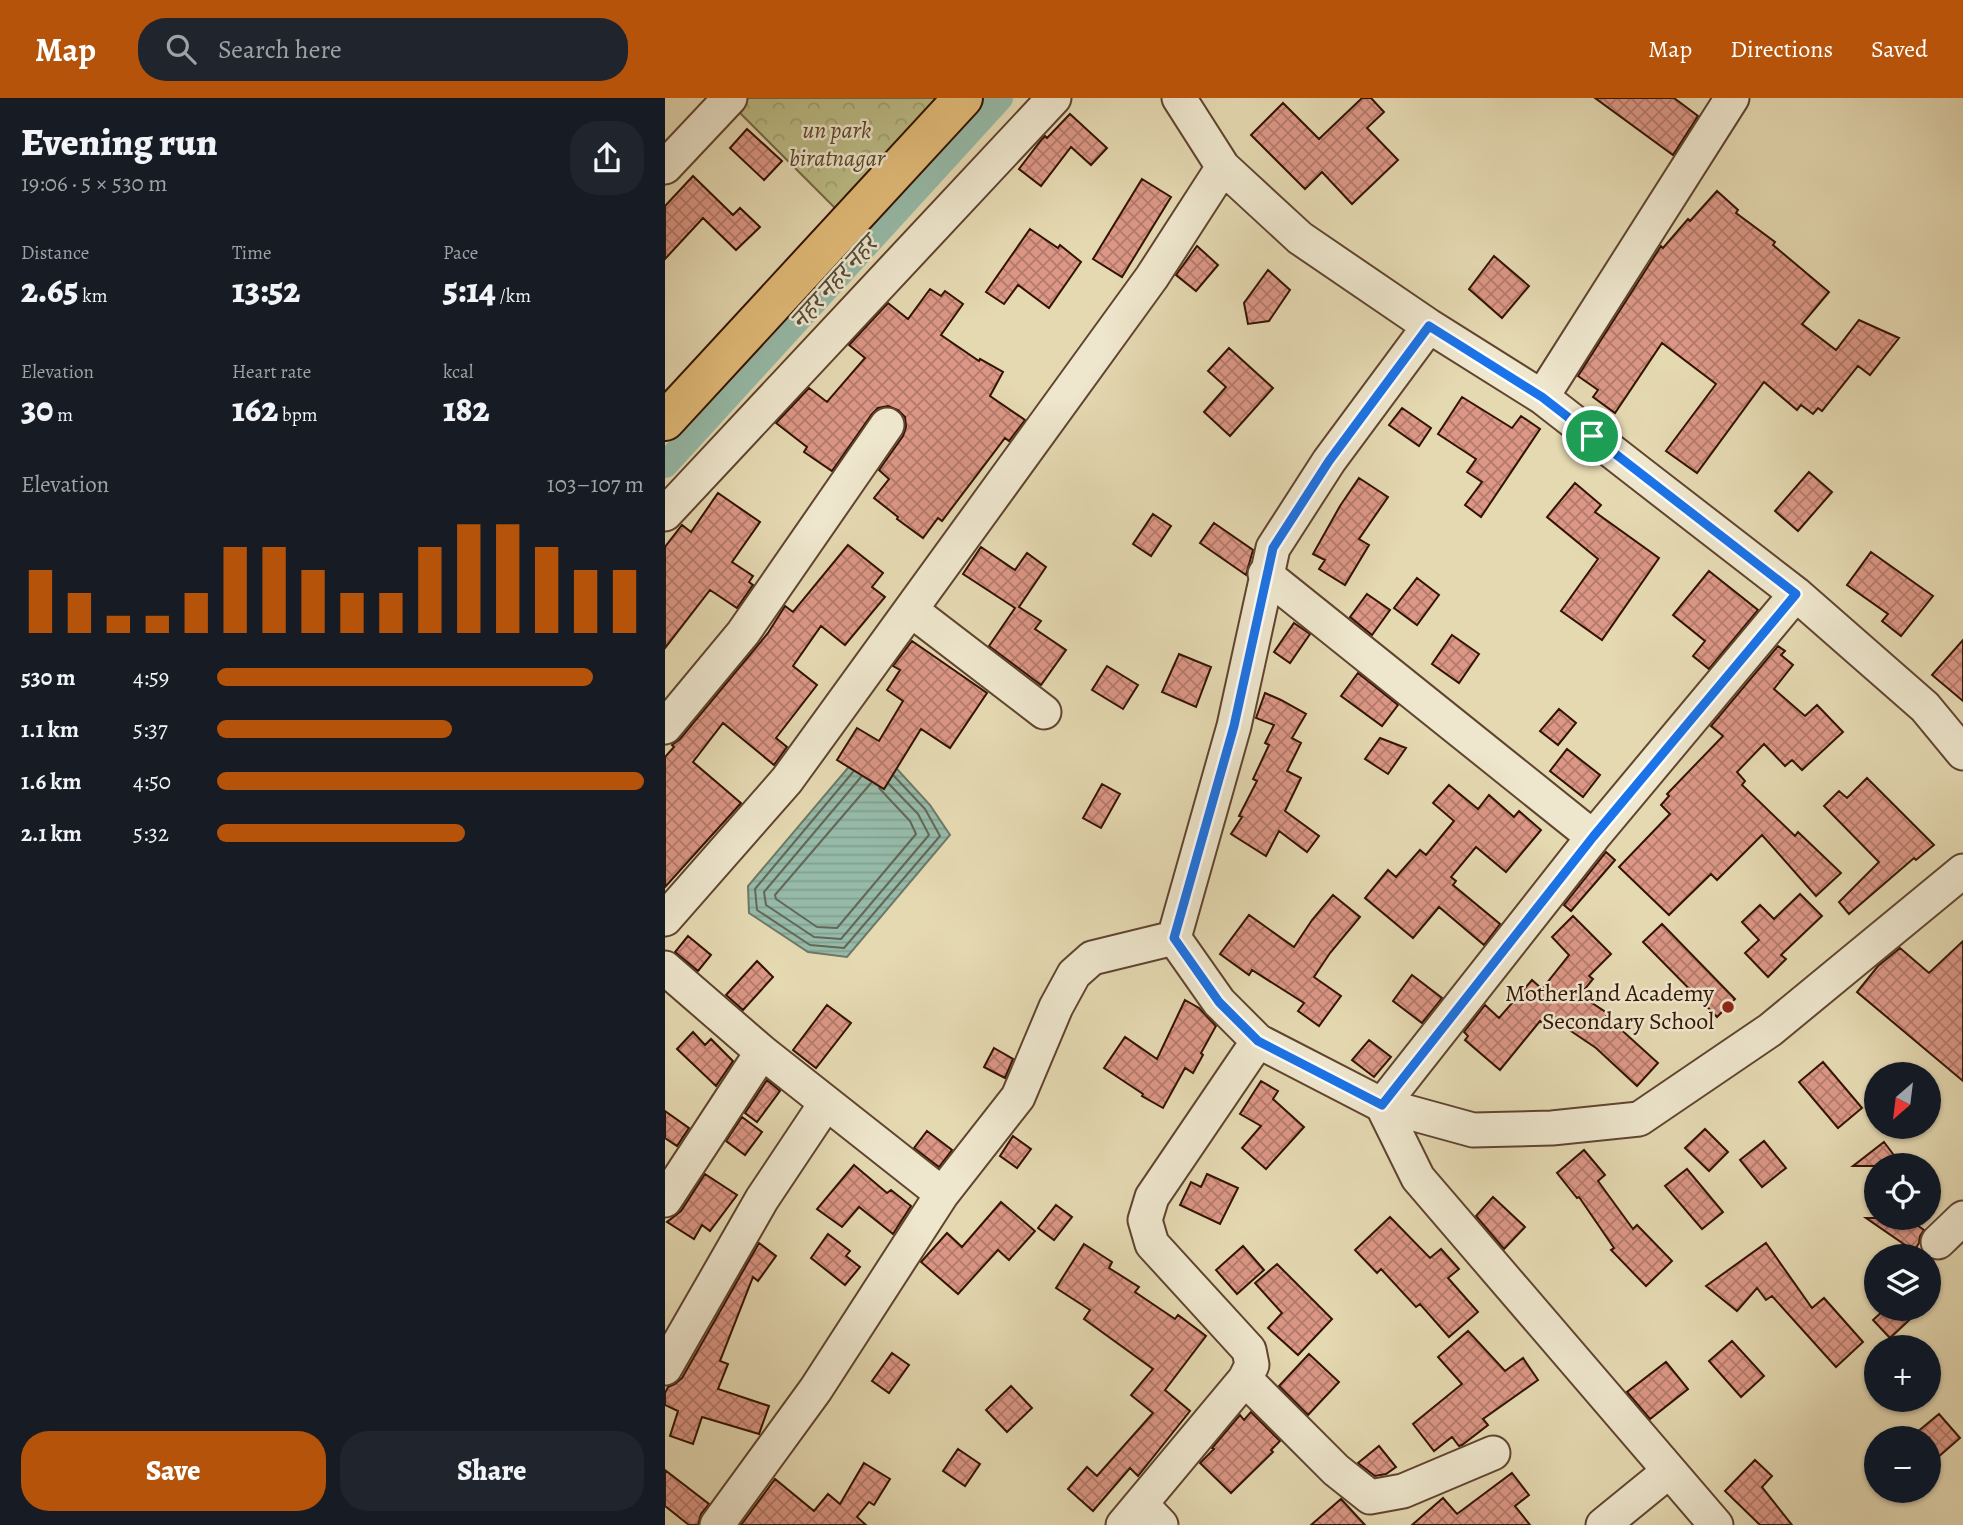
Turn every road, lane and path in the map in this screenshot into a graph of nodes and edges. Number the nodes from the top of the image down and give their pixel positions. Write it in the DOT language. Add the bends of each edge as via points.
graph roads {
  1 [pos="730,98"];
  2 [pos="963,98"];
  3 [pos="1054,98"];
  4 [pos="1179,98"];
  5 [pos="1732,98"];
  6 [pos="665,167"];
  7 [pos="1223,167"];
  8 [pos="1429,326"];
  9 [pos="1542,397"];
  10 [pos="665,421"];
  11 [pos="887,425"];
  12 [pos="665,514"];
  13 [pos="1265,574"];
  14 [pos="1796,594"];
  15 [pos="911,610"];
  16 [pos="1045,712"];
  17 [pos="665,727"];
  18 [pos="1963,753"];
  19 [pos="1593,837"];
  20 [pos="1963,872"];
  21 [pos="665,919"];
  22 [pos="1174,938"];
  23 [pos="665,968"];
  24 [pos="1258,1041"];
  25 [pos="762,1052"];
  26 [pos="826,1103"];
  27 [pos="1382,1105"];
  28 [pos="942,1194"];
  29 [pos="665,1200"];
  30 [pos="1963,1219"];
  31 [pos="1938,1242"];
  32 [pos="665,1368"];
  33 [pos="1245,1379"];
  34 [pos="1493,1452"];
  35 [pos="1668,1472"];
  36 [pos="1142,1518"];
  37 [pos="717,1525"];
  38 [pos="1603,1525"];
  39 [pos="1716,1525"];
  1 -- 6 [label="street"];
  2 -- 10 [label="main road"];
  3 -- 12 [label="street"];
  4 -- 7 [label="street"];
  5 -- 9 [label="street"];
  7 -- 8 [label="street" via="1300,238"];
  7 -- 15 [label="street" via="1152,277"];
  8 -- 9 [label="street"];
  8 -- 13 [label="street" via="1329,461 1273,548"];
  9 -- 14 [label="street"];
  11 -- 17 [label="street" via="743,633"];
  13 -- 19 [label="street"];
  13 -- 22 [label="street" via="1234,726"];
  14 -- 18 [label="street" via="1925,707"];
  14 -- 19 [label="street"];
  15 -- 16 [label="street"];
  15 -- 21 [label="street" via="787,780"];
  19 -- 27 [label="street"];
  20 -- 27 [label="street" via="1770,1030 1639,1119 1473,1130"];
  22 -- 24 [label="street" via="1219,1002"];
  22 -- 28 [label="street" via="1092,958 1074,974 1018,1097"];
  23 -- 25 [label="street"];
  24 -- 27 [label="street"];
  24 -- 33 [label="street" via="1152,1197 1146,1220 1153,1244 1249,1350 1252,1365"];
  25 -- 26 [label="street"];
  25 -- 29 [label="street"];
  26 -- 28 [label="street"];
  26 -- 32 [label="street" via="762,1199"];
  27 -- 35 [label="street" via="1418,1178"];
  28 -- 37 [label="street" via="816,1389"];
  30 -- 31 [label="street"];
  33 -- 34 [label="street" via="1336,1470 1370,1497 1403,1491"];
  33 -- 36 [label="street"];
  35 -- 38 [label="street"];
  35 -- 39 [label="street"];
}
